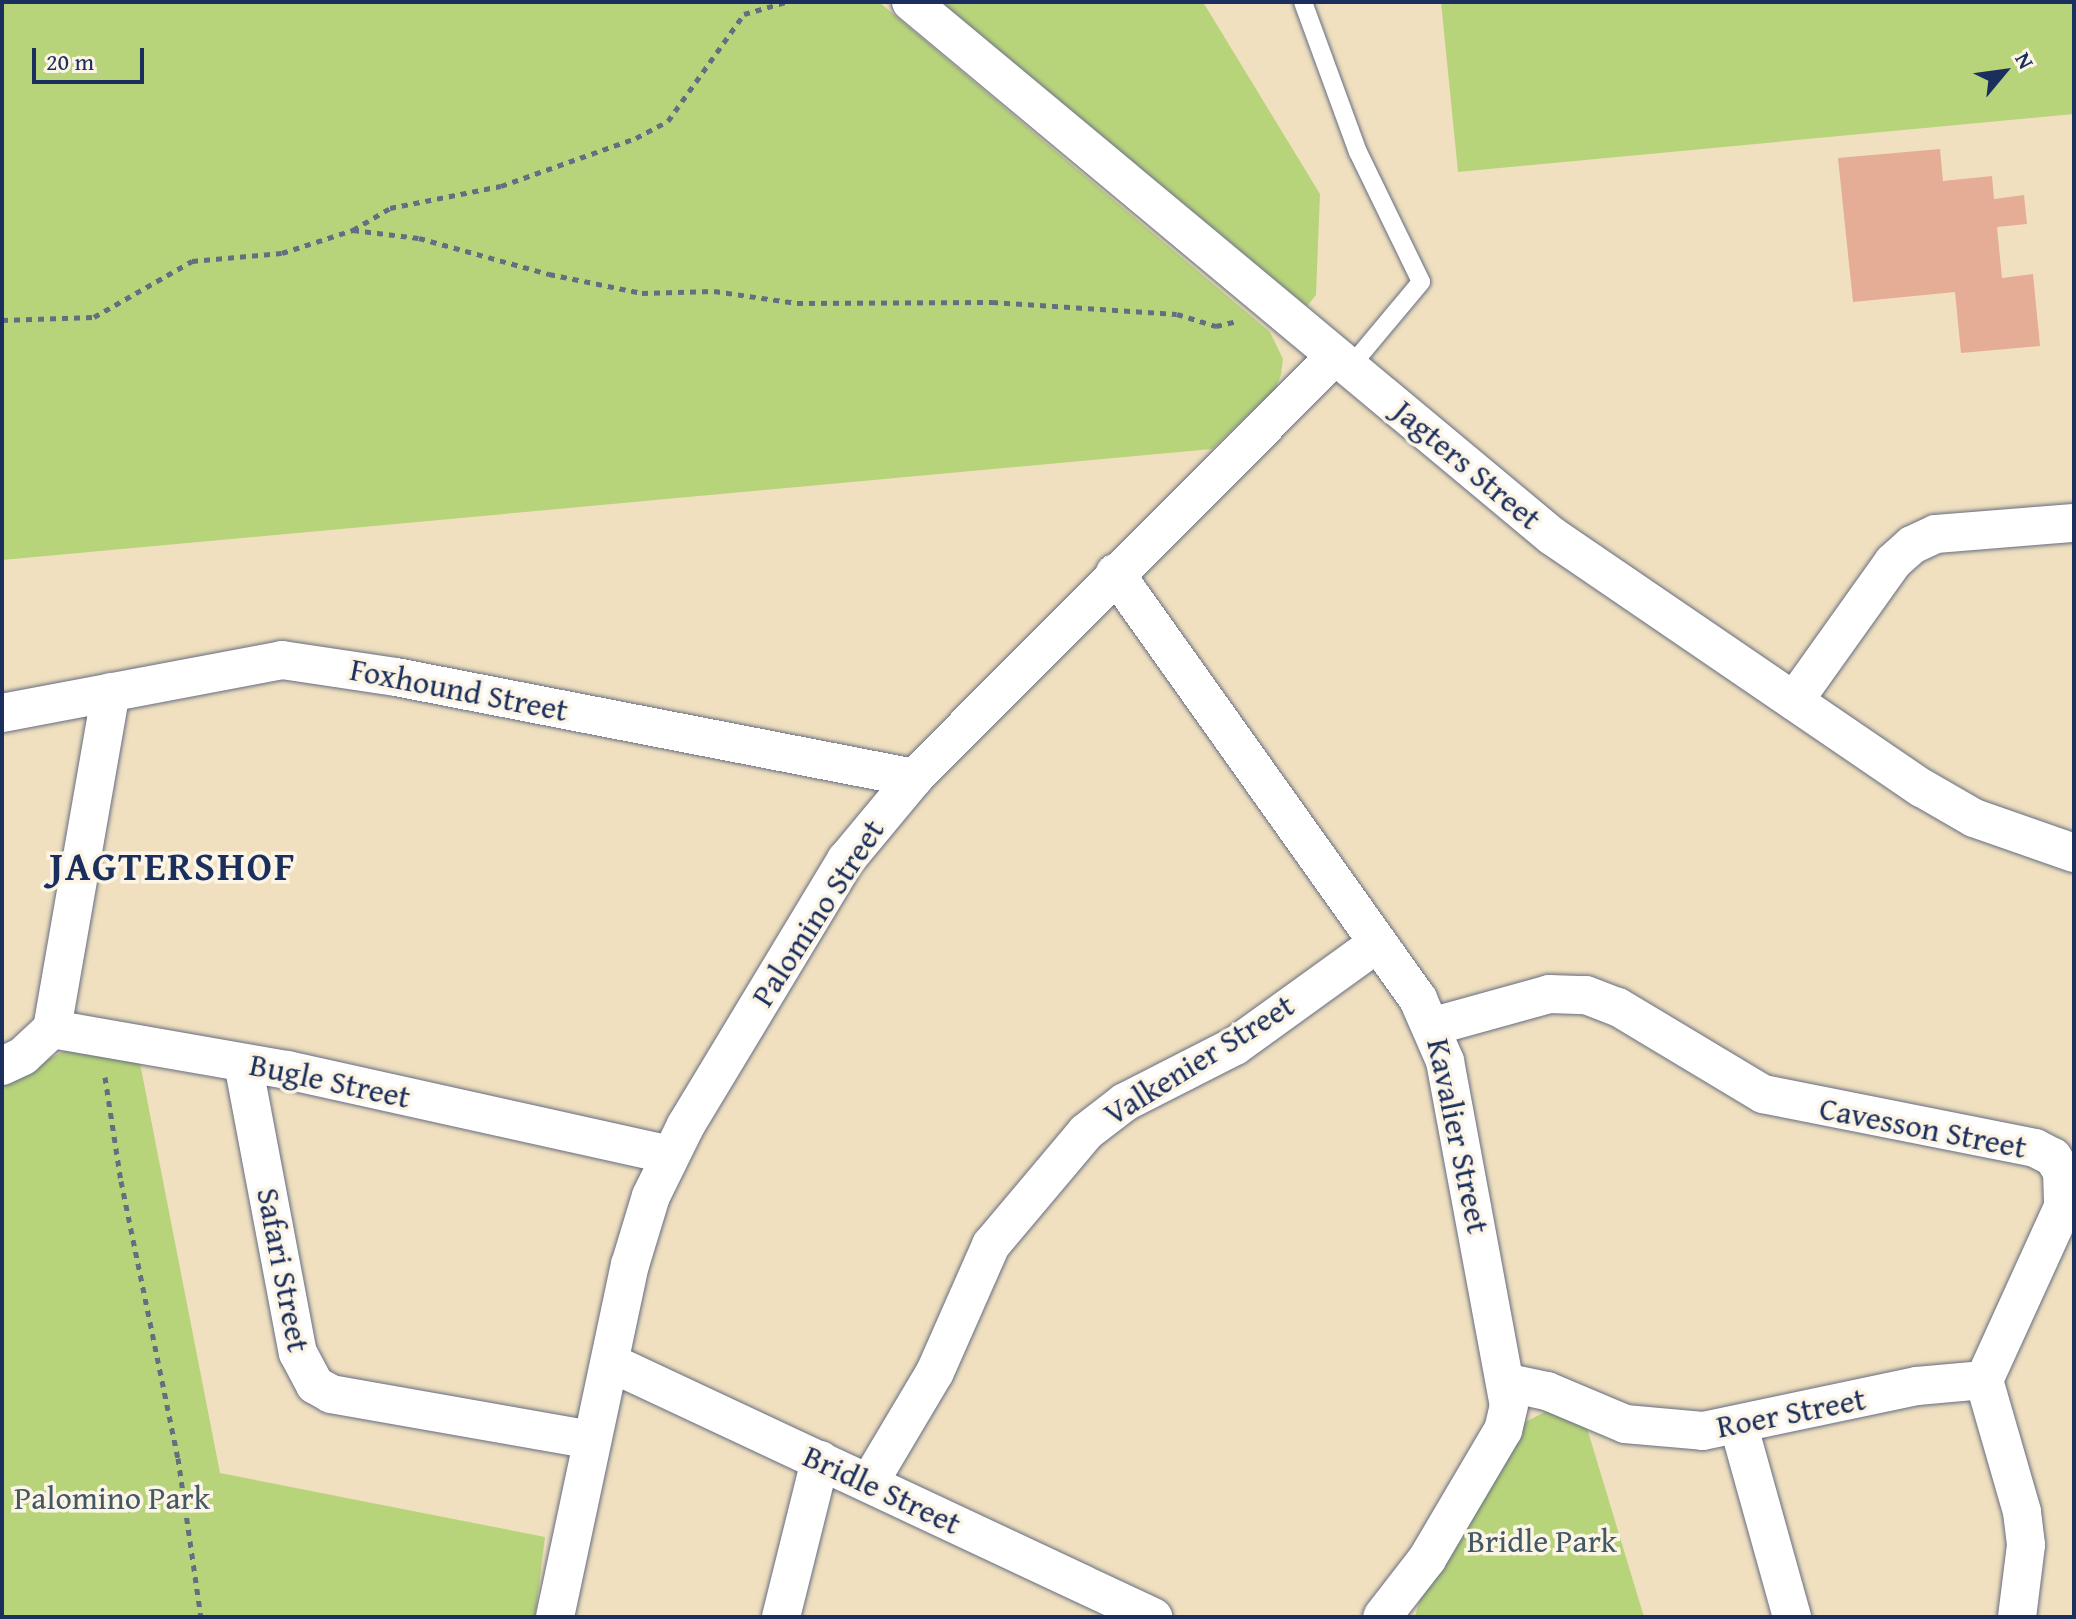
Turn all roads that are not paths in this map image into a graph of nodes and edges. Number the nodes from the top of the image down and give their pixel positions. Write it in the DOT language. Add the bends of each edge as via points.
graph roads {
  1 [pos="911,2"];
  2 [pos="1303,2"];
  3 [pos="1342,362"];
  4 [pos="2074,523"];
  5 [pos="1115,573"];
  6 [pos="111,692"];
  7 [pos="1794,701"];
  8 [pos="2,713"];
  9 [pos="914,778"];
  10 [pos="2074,853"];
  11 [pos="1378,943"];
  12 [pos="1434,1026"];
  13 [pos="52,1029"];
  14 [pos="243,1063"];
  15 [pos="2,1066"];
  16 [pos="669,1155"];
  17 [pos="611,1363"];
  18 [pos="1984,1380"];
  19 [pos="1509,1383"];
  20 [pos="1739,1427"];
  21 [pos="591,1440"];
  22 [pos="820,1460"];
  23 [pos="869,1483"];
  24 [pos="555,1617"];
  25 [pos="781,1617"];
  26 [pos="1153,1617"];
  27 [pos="1382,1617"];
  28 [pos="1792,1617"];
  29 [pos="2017,1617"];
  1 -- 3 [label="street, Jagters Street"];
  2 -- 3 [label="lane" via="1358,152 1421,282"];
  3 -- 5 [label="street, Palomino Street"];
  3 -- 7 [label="street, Jagters Street" via="1552,536"];
  4 -- 7 [label="street" via="1936,534 1912,545 1893,562"];
  5 -- 9 [label="street, Palomino Street"];
  5 -- 11 [label="street, Kavalier Street"];
  6 -- 8 [label="street, Foxhound Street"];
  6 -- 9 [label="street, Foxhound Street" via="249,664 312,663"];
  6 -- 13 [label="street"];
  7 -- 10 [label="street, Jagters Street" via="1974,818"];
  9 -- 16 [label="street, Palomino Street" via="846,860"];
  11 -- 12 [label="street, Kavalier Street"];
  11 -- 23 [label="street, Valkenier Street" via="1235,1046 1125,1102 1086,1132 991,1245 935,1372"];
  12 -- 18 [label="street, Cavesson Street" via="1549,994 1586,995 1618,1007 1763,1094 2035,1148 2053,1157 2066,1188 2063,1207"];
  12 -- 19 [label="street, Kavalier Street"];
  13 -- 14 [label="street, Bugle Street"];
  13 -- 15 [label="street" via="23,1056"];
  14 -- 16 [label="street, Bugle Street"];
  14 -- 21 [label="street, Safari Street" via="298,1353 315,1385 331,1394"];
  16 -- 17 [label="street, Palomino Street" via="630,1265"];
  17 -- 21 [label="street, Palomino Street"];
  17 -- 22 [label="street, Bridle Street"];
  18 -- 20 [label="street, Roer Street" via="1917,1386"];
  18 -- 29 [label="street" via="2022,1512 2026,1545"];
  19 -- 20 [label="street, Roer Street" via="1547,1391 1625,1424 1703,1431"];
  19 -- 27 [label="street, Kavalier Street" via="1503,1430 1427,1559"];
  20 -- 28 [label="street"];
  21 -- 24 [label="street, Palomino Street"];
  22 -- 23 [label="street, Bridle Street"];
  22 -- 25 [label="street"];
  23 -- 26 [label="street, Bridle Street"];
}
